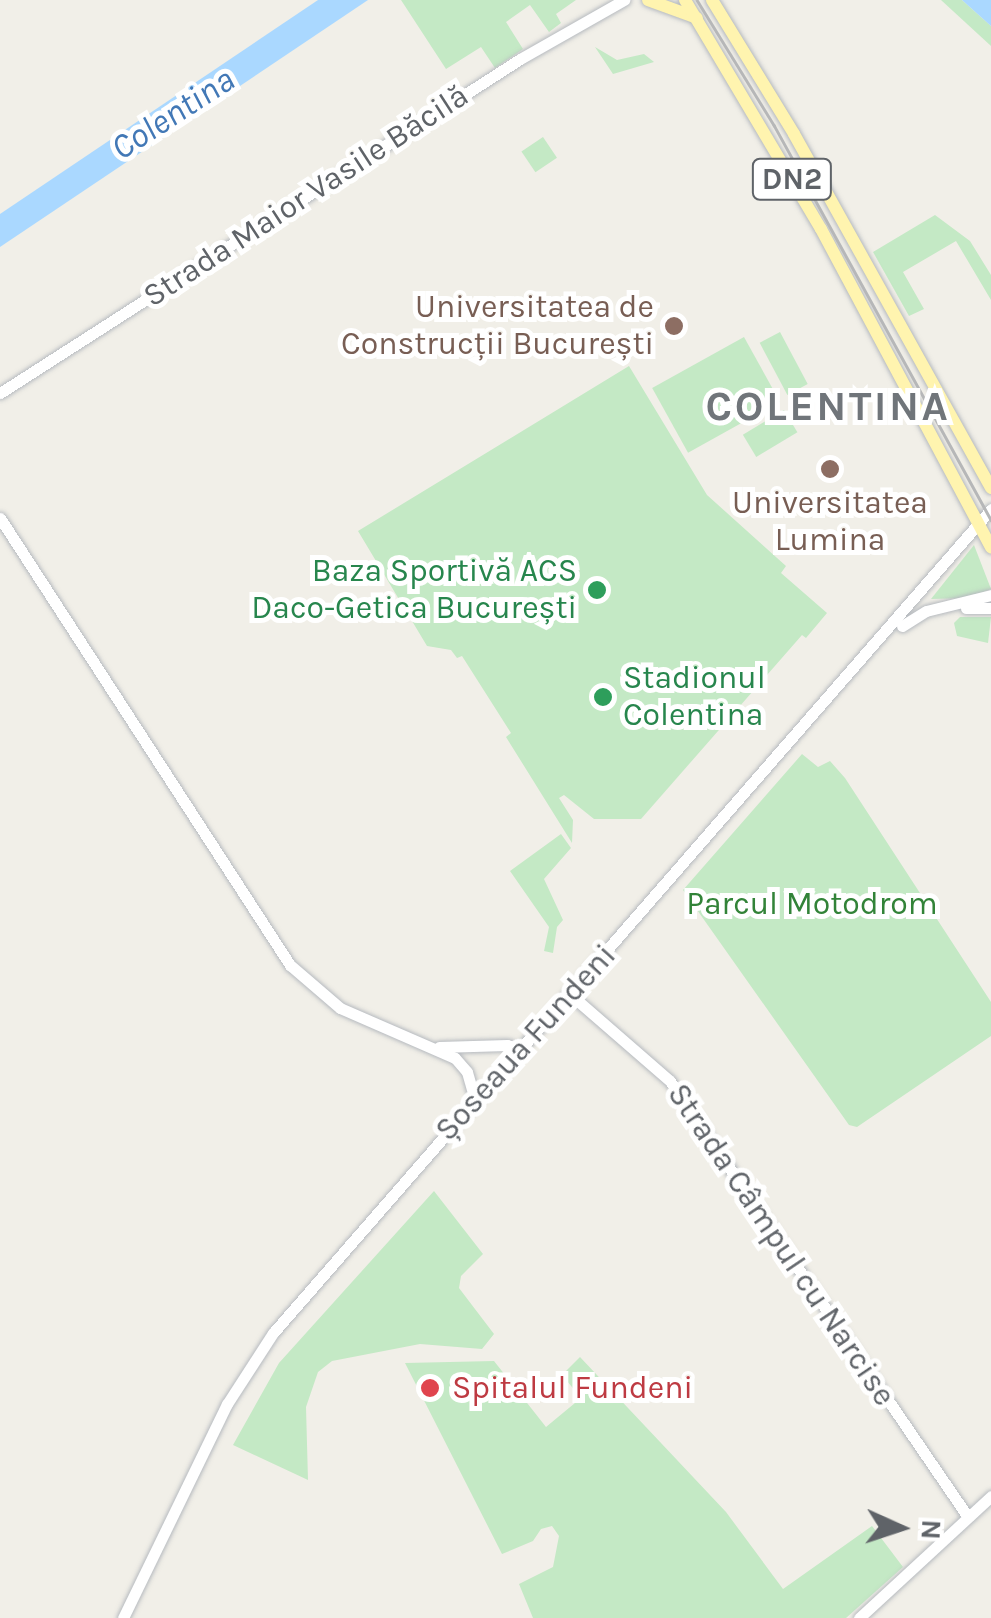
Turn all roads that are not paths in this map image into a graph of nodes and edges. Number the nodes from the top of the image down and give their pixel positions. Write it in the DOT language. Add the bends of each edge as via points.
graph roads {
  1 [pos="648,0"];
  2 [pos="685,0"];
  3 [pos="712,0"];
  4 [pos="619,1"];
  5 [pos="697,18"];
  6 [pos="0,393"];
  7 [pos="978,467"];
  8 [pos="991,475"];
  9 [pos="991,488"];
  10 [pos="991,510"];
  11 [pos="0,518"];
  12 [pos="980,522"];
  13 [pos="991,548"];
  14 [pos="924,591"];
  15 [pos="991,596"];
  16 [pos="941,608"];
  17 [pos="991,608"];
  18 [pos="573,996"];
  19 [pos="439,1048"];
  20 [pos="521,1050"];
  21 [pos="474,1100"];
  22 [pos="991,1496"];
  23 [pos="968,1516"];
  24 [pos="123,1618"];
  25 [pos="132,1618"];
  26 [pos="859,1618"];
  1 -- 5 [label="main road"];
  2 -- 5 [label="main road, DN2"];
  3 -- 7 [label="main road, DN2"];
  4 -- 6 [label="main road, Strada Maior Vasile Băcilă"];
  5 -- 12 [label="main road, DN2"];
  7 -- 8 [label="main road"];
  7 -- 9 [label="main road, DN2"];
  10 -- 12 [label="main road, Șoseaua Fundeni"];
  11 -- 19 [label="main road" via="290,965 340,1008"];
  12 -- 13 [label="main road, DN2"];
  12 -- 14 [label="main road, Șoseaua Fundeni"];
  14 -- 16 [label="main road" via="926,604"];
  14 -- 18 [label="main road, Șoseaua Fundeni"];
  15 -- 16 [label="main road, Șoseaua Fundeni"];
  16 -- 17 [label="main road"];
  16 -- 18 [label="main road, Șoseaua Fundeni" via="900,628"];
  18 -- 20 [label="main road, Șoseaua Fundeni"];
  18 -- 23 [label="main road, Strada Câmpul cu Narcise" via="670,1081"];
  18 -- 25 [label="main road, Șoseaua Fundeni" via="266,1353 222,1428"];
  19 -- 20 [label="main road"];
  19 -- 21 [label="main road" via="463,1066"];
  20 -- 21 [label="main road, Șoseaua Fundeni"];
  21 -- 24 [label="main road, Șoseaua Fundeni" via="303,1295 248,1368"];
  22 -- 23 [label="main road"];
  23 -- 26 [label="main road"];
}
